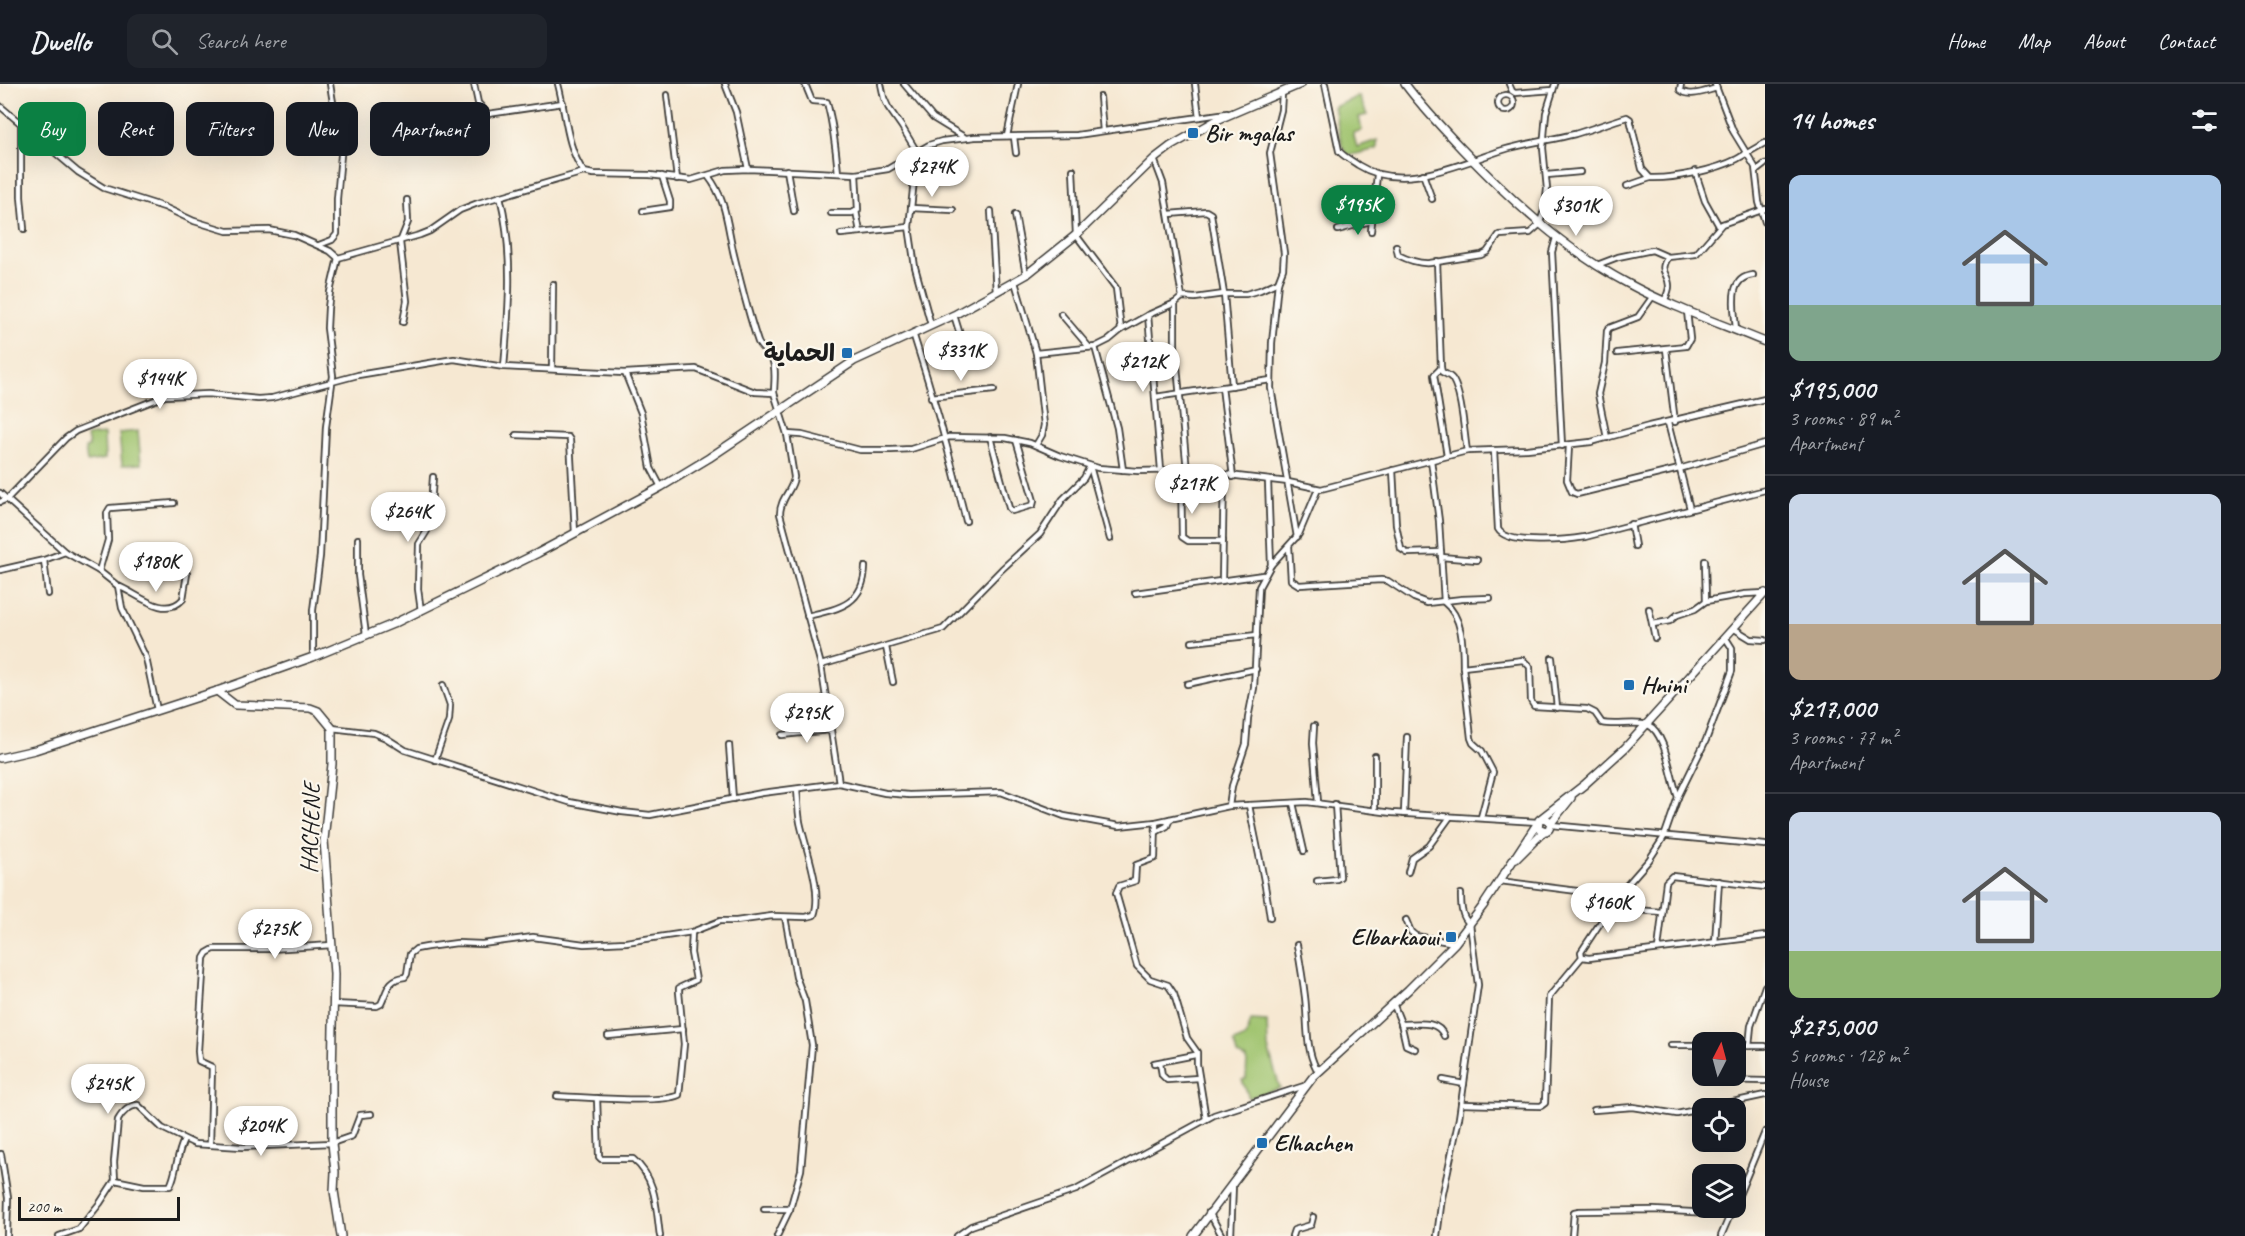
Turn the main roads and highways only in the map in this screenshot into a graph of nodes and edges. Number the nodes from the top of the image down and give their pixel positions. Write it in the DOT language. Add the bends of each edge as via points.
graph roads {
  1 [pos="1301,84"];
  2 [pos="1403,84"];
  3 [pos="1293,86"];
  4 [pos="1765,342"];
  5 [pos="1765,593"];
  6 [pos="217,691"];
  7 [pos="0,758"];
  8 [pos="1574,793"];
  9 [pos="1539,822"];
  10 [pos="1551,824"];
  11 [pos="1544,831"];
  12 [pos="1516,859"];
  13 [pos="341,1236"];
  14 [pos="1192,1236"];
  1 -- 3 [label="main road"];
  2 -- 4 [label="main road" via="1473,161 1539,225 1595,266 1653,297"];
  3 -- 6 [label="main road" via="1192,132 1154,159 1076,235 1015,282 854,361 661,487 421,611 313,657"];
  5 -- 8 [label="main road" via="1647,725"];
  6 -- 7 [label="main road"];
  6 -- 13 [label="main road, HACHENE" via="235,705 310,708 318,711 332,728 324,840 334,974 332,1143 335,1208"];
  8 -- 9 [label="main road"];
  8 -- 10 [label="main road"];
  9 -- 10 [label="main road" via="1547,819"];
  9 -- 11 [label="main road" via="1540,830"];
  9 -- 12 [label="main road"];
  10 -- 11 [label="main road"];
  11 -- 12 [label="main road"];
  12 -- 14 [label="main road" via="1455,943 1307,1084"];
}
